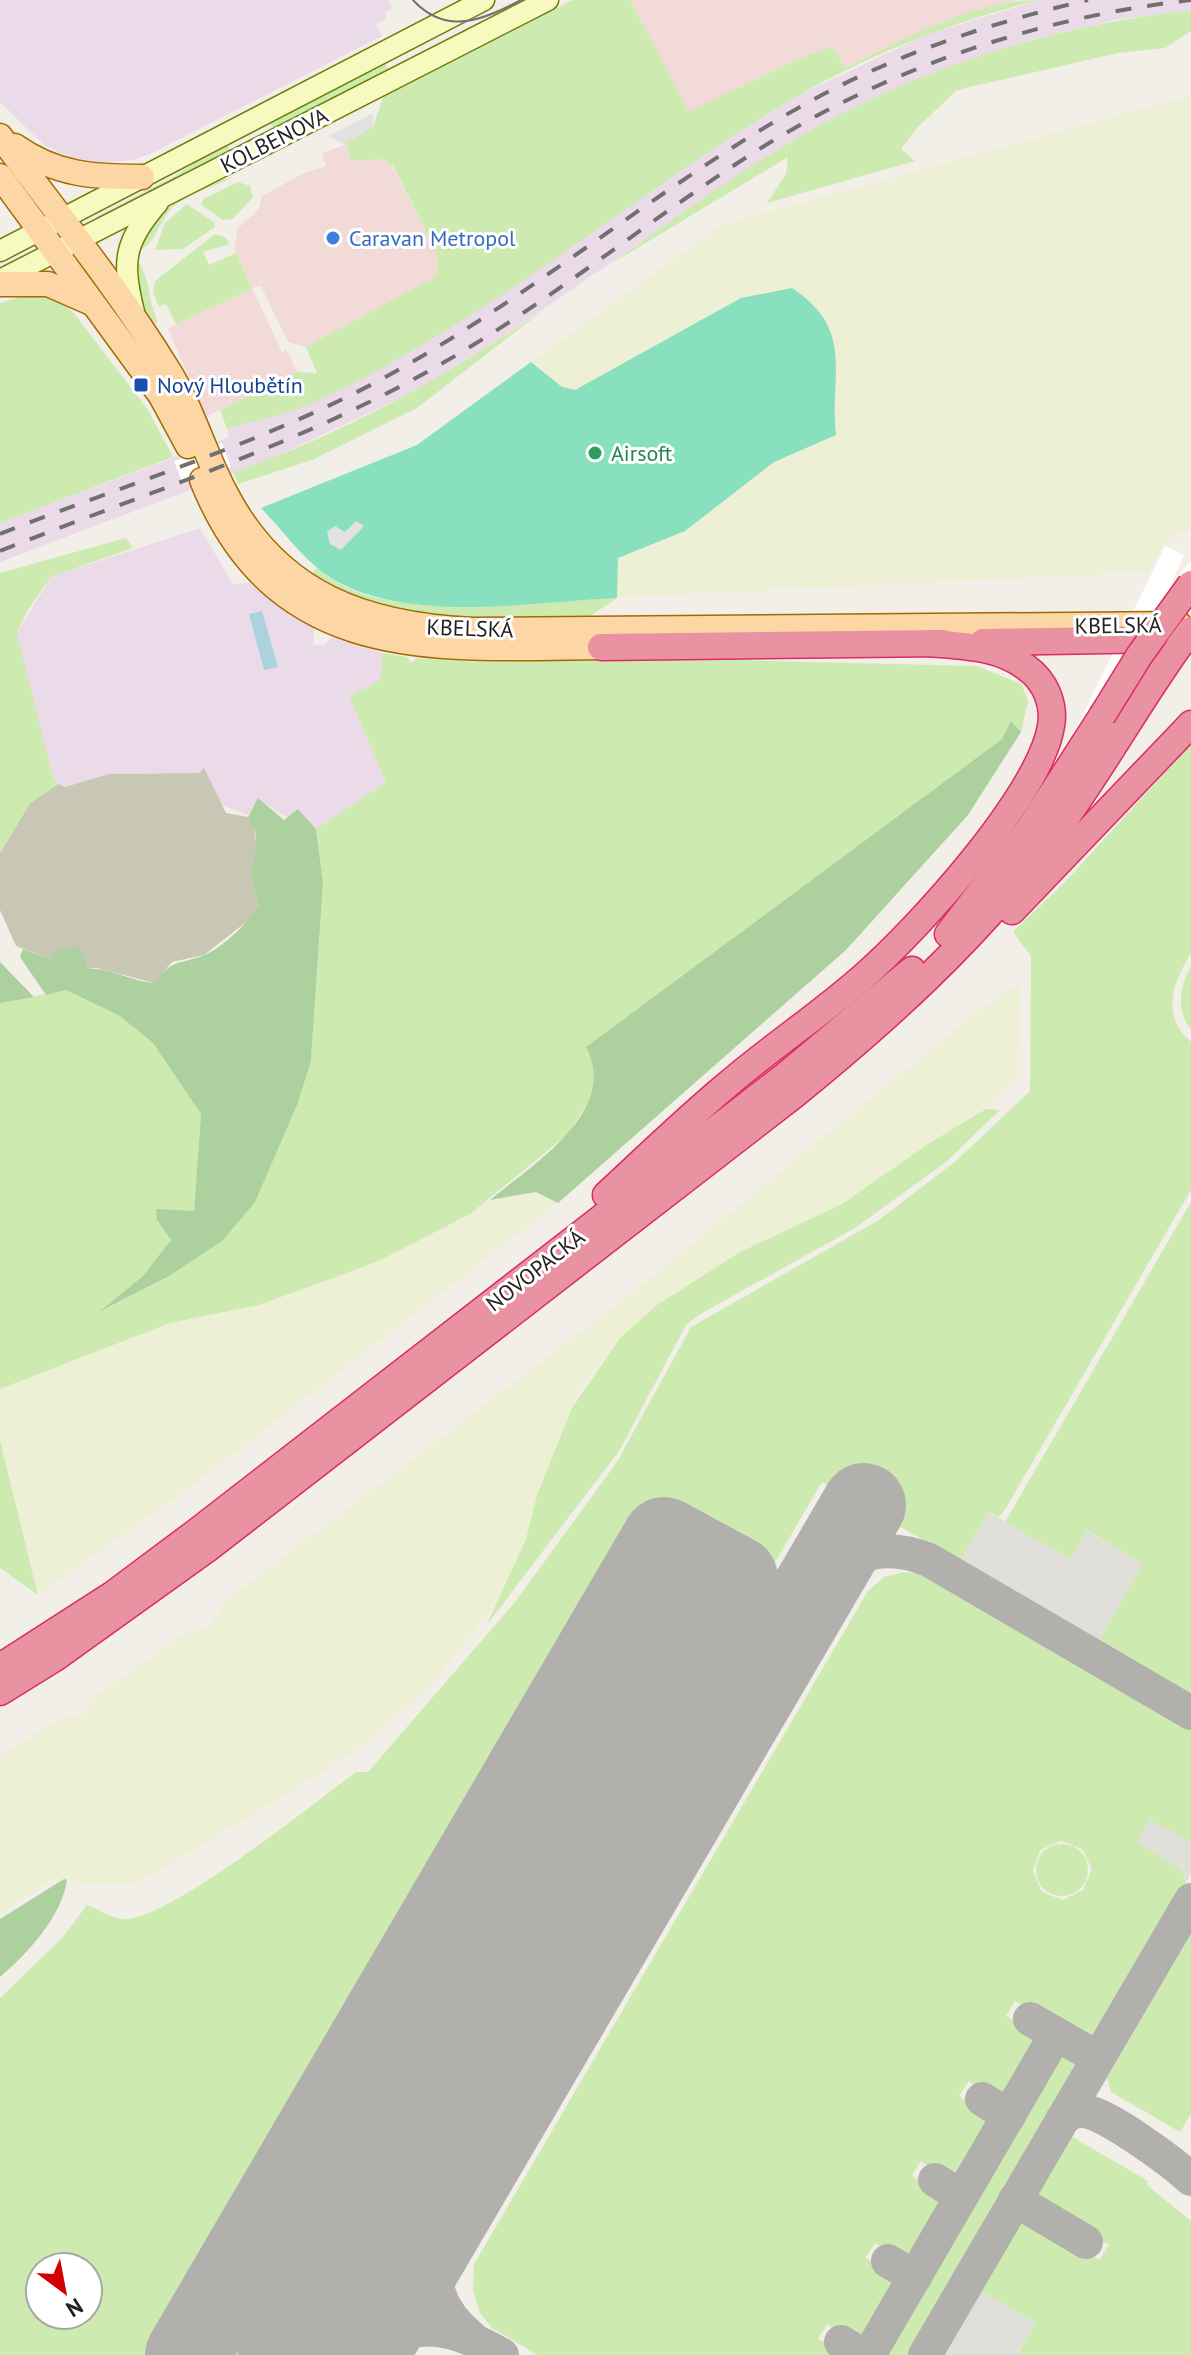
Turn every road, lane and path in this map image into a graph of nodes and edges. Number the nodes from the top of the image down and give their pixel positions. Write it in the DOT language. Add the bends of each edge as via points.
graph roads {
  1 [pos="484,0"];
  2 [pos="548,0"];
  3 [pos="0,136"];
  4 [pos="0,176"];
  5 [pos="142,177"];
  6 [pos="164,196"];
  7 [pos="50,225"];
  8 [pos="66,246"];
  9 [pos="0,251"];
  10 [pos="0,282"];
  11 [pos="92,303"];
  12 [pos="137,324"];
  13 [pos="1191,584"];
  14 [pos="1191,627"];
  15 [pos="1191,639"];
  16 [pos="929,643"];
  17 [pos="601,647"];
  18 [pos="1191,724"];
  19 [pos="885,1019"];
  20 [pos="480,1312"];
  21 [pos="0,1667"];
  22 [pos="0,1692"];
  1 -- 5 [label="main road, KOLBENOVA"];
  2 -- 6 [label="main road, KOLBENOVA"];
  3 -- 5 [label="main road" via="60,171"];
  3 -- 7 [label="main road, KBELSKÁ"];
  4 -- 7 [label="main road, KBELSKÁ"];
  5 -- 7 [label="main road, KOLBENOVA"];
  6 -- 8 [label="main road, KOLBENOVA"];
  6 -- 12 [label="main road" via="127,251 126,282"];
  7 -- 8 [label="main road, KBELSKÁ"];
  7 -- 9 [label="main road, KOLBENOVA"];
  8 -- 10 [label="main road, KOLBENOVA"];
  8 -- 11 [label="main road, KBELSKÁ"];
  8 -- 12 [label="main road, KBELSKÁ"];
  10 -- 11 [label="main road" via="48,284"];
  11 -- 17 [label="main road, KBELSKÁ" via="169,409 238,548 266,579 305,608 350,630 401,643"];
  12 -- 14 [label="main road, KBELSKÁ" via="183,395 226,494 255,537 298,580 336,603 374,617 473,630"];
  13 -- 20 [label="highway, NOVOPACKÁ, bridge" via="1030,828 972,906 891,989"];
  14 -- 19 [label="highway, bridge" via="1076,804 992,911"];
  15 -- 16 [label="highway, KBELSKÁ"];
  16 -- 17 [label="highway, KBELSKÁ"];
  16 -- 20 [label="highway" via="1006,656 1034,673 1048,695 1048,739 1008,811 955,881 866,974 722,1088"];
  18 -- 19 [label="highway" via="964,957"];
  19 -- 22 [label="highway, NOVOPACKÁ" via="207,1549"];
  20 -- 21 [label="highway, NOVOPACKÁ" via="112,1595"];
}
